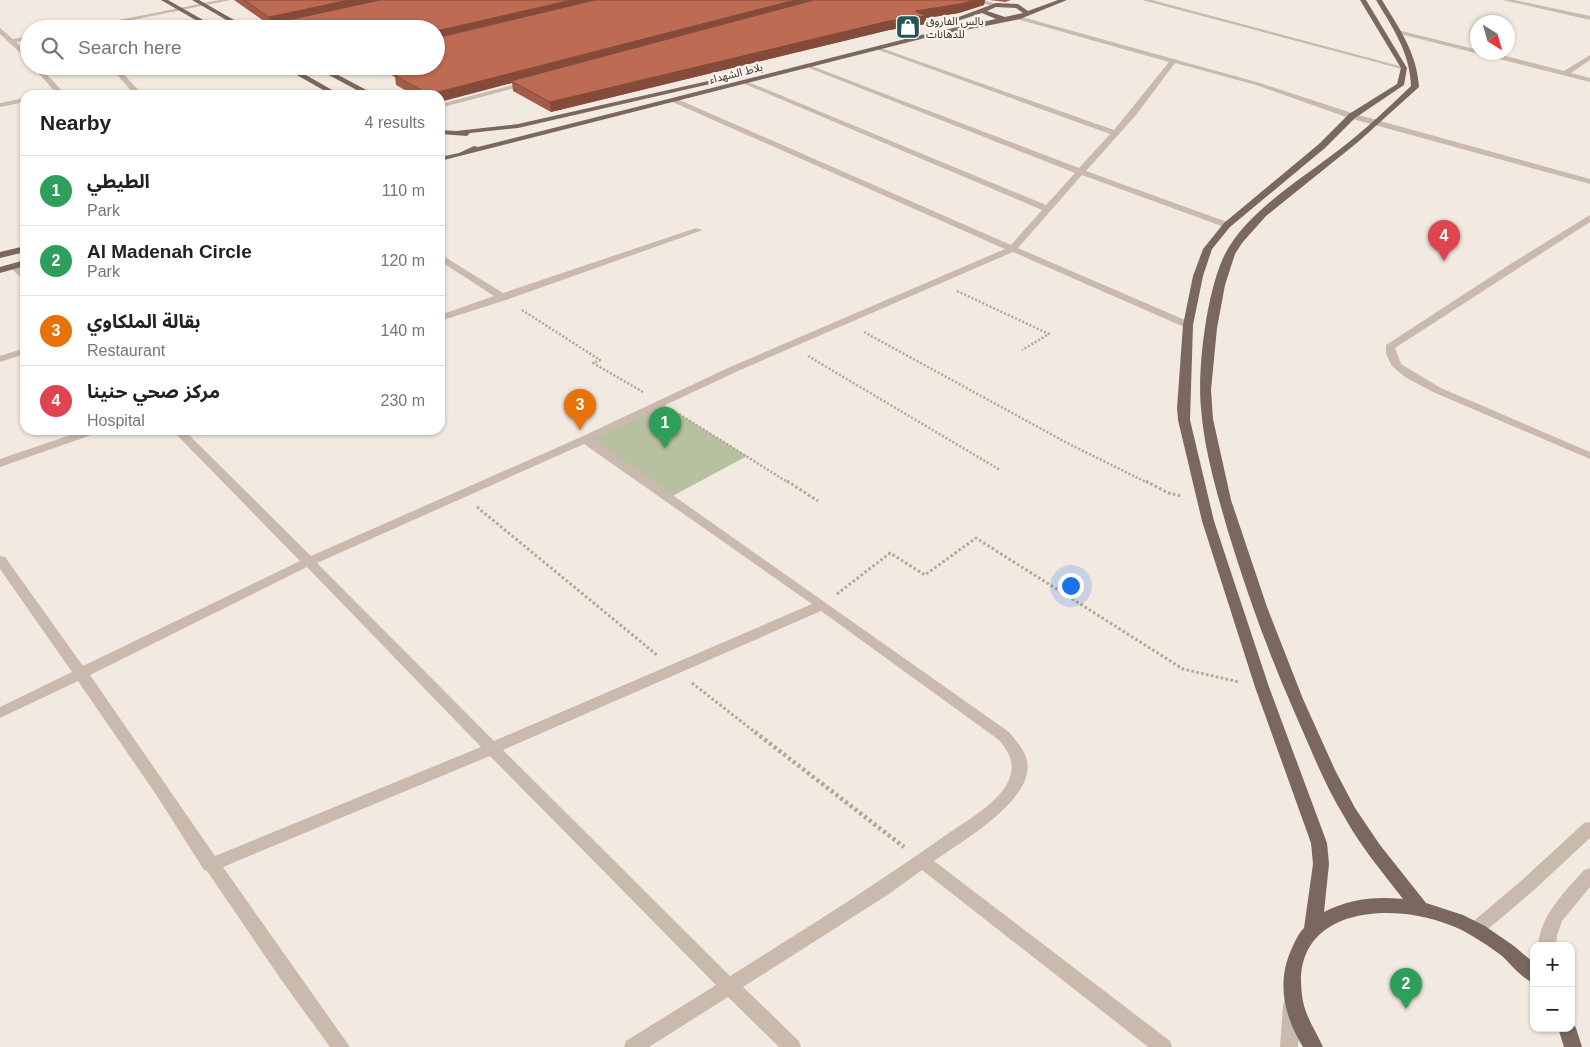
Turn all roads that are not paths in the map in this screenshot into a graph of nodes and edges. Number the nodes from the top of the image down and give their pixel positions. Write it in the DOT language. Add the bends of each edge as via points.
graph roads {
  1 [pos="164,0"];
  2 [pos="195,0"];
  3 [pos="228,0"];
  4 [pos="974,0"];
  5 [pos="1028,0"];
  6 [pos="1064,0"];
  7 [pos="1144,0"];
  8 [pos="1363,0"];
  9 [pos="1379,0"];
  10 [pos="1506,0"];
  11 [pos="966,1"];
  12 [pos="204,5"];
  13 [pos="1000,5"];
  14 [pos="181,10"];
  15 [pos="984,10"];
  16 [pos="1026,14"];
  17 [pos="1012,18"];
  18 [pos="1590,18"];
  19 [pos="126,20"];
  20 [pos="199,20"];
  21 [pos="231,20"];
  22 [pos="1056,27"];
  23 [pos="0,30"];
  24 [pos="1398,32"];
  25 [pos="20,40"];
  26 [pos="12,41"];
  27 [pos="876,48"];
  28 [pos="20,50"];
  29 [pos="1470,50"];
  30 [pos="1590,57"];
  31 [pos="1510,60"];
  32 [pos="1173,61"];
  33 [pos="807,66"];
  34 [pos="1404,68"];
  35 [pos="1565,74"];
  36 [pos="43,75"];
  37 [pos="120,75"];
  38 [pos="300,75"];
  39 [pos="331,75"];
  40 [pos="1590,80"];
  41 [pos="536,81"];
  42 [pos="744,82"];
  43 [pos="57,90"];
  44 [pos="134,90"];
  45 [pos="327,90"];
  46 [pos="362,90"];
  47 [pos="672,100"];
  48 [pos="20,101"];
  49 [pos="0,105"];
  50 [pos="445,105"];
  51 [pos="1352,116"];
  52 [pos="1375,122"];
  53 [pos="498,129"];
  54 [pos="445,131"];
  55 [pos="459,132"];
  56 [pos="1115,133"];
  57 [pos="507,141"];
  58 [pos="469,152"];
  59 [pos="445,158"];
  60 [pos="1081,172"];
  61 [pos="1590,182"];
  62 [pos="1048,209"];
  63 [pos="1590,218"];
  64 [pos="1227,225"];
  65 [pos="699,230"];
  66 [pos="1012,248"];
  67 [pos="20,250"];
  68 [pos="0,255"];
  69 [pos="445,260"];
  70 [pos="20,264"];
  71 [pos="14,266"];
  72 [pos="0,270"];
  73 [pos="20,272"];
  74 [pos="503,298"];
  75 [pos="445,316"];
  76 [pos="1188,325"];
  77 [pos="20,353"];
  78 [pos="0,359"];
  79 [pos="81,435"];
  80 [pos="183,435"];
  81 [pos="585,439"];
  82 [pos="1590,456"];
  83 [pos="0,463"];
  84 [pos="0,560"];
  85 [pos="310,561"];
  86 [pos="822,605"];
  87 [pos="79,672"];
  88 [pos="0,713"];
  89 [pos="491,749"];
  90 [pos="1590,828"];
  91 [pos="922,861"];
  92 [pos="210,865"];
  93 [pos="1590,875"];
  94 [pos="1420,908"];
  95 [pos="1313,928"];
  96 [pos="1476,929"];
  97 [pos="1547,942"];
  98 [pos="1530,971"];
  99 [pos="729,987"];
  100 [pos="1293,1000"];
  101 [pos="1568,1032"];
  102 [pos="341,1047"];
  103 [pos="633,1047"];
  104 [pos="792,1047"];
  105 [pos="1163,1047"];
  106 [pos="1289,1047"];
  107 [pos="1314,1047"];
  108 [pos="1572,1047"];
  1 -- 14 [label="main road"];
  2 -- 12 [label="main road"];
  3 -- 12 [label="street"];
  4 -- 13 [label="street"];
  5 -- 13 [label="main road"];
  6 -- 16 [label="main road, بلاط الشهداء"];
  7 -- 34 [label="street"];
  8 -- 34 [label="main road"];
  9 -- 24 [label="main road"];
  10 -- 18 [label="street"];
  11 -- 15 [label="street"];
  12 -- 14 [label="street"];
  12 -- 21 [label="main road"];
  13 -- 15 [label="main road, بلاط الشهداء"];
  13 -- 16 [label="main road" via="1023,8"];
  14 -- 19 [label="street"];
  14 -- 20 [label="main road"];
  15 -- 17 [label="main road" via="995,17"];
  15 -- 53 [label="main road, بلاط الشهداء" via="953,21 730,78"];
  16 -- 17 [label="main road, بلاط الشهداء"];
  16 -- 22 [label="street"];
  17 -- 22 [label="street"];
  17 -- 27 [label="main road, بلاط الشهداء"];
  22 -- 32 [label="street"];
  23 -- 26 [label="street"];
  24 -- 29 [label="street"];
  24 -- 52 [label="main road" via="1415,70 1415,87"];
  25 -- 26 [label="street"];
  26 -- 28 [label="street"];
  27 -- 33 [label="main road, بلاط الشهداء"];
  27 -- 56 [label="street"];
  30 -- 35 [label="street"];
  31 -- 35 [label="street"];
  32 -- 51 [label="street" via="1258,84"];
  32 -- 56 [label="street"];
  33 -- 42 [label="main road, بلاط الشهداء"];
  33 -- 60 [label="street"];
  34 -- 51 [label="main road" via="1400,84"];
  35 -- 40 [label="street"];
  36 -- 43 [label="street"];
  37 -- 44 [label="street"];
  38 -- 45 [label="main road"];
  39 -- 46 [label="main road"];
  41 -- 50 [label="street"];
  42 -- 47 [label="main road, بلاط الشهداء"];
  42 -- 62 [label="street"];
  47 -- 57 [label="main road, بلاط الشهداء"];
  47 -- 66 [label="street"];
  48 -- 49 [label="street"];
  51 -- 52 [label="street"];
  51 -- 64 [label="main road" via="1322,146"];
  52 -- 61 [label="street"];
  52 -- 94 [label="main road" via="1304,179 1247,231 1230,254 1221,278 1208,357 1206,404 1216,468 1254,594 1286,675 1329,776 1349,813 1374,853 1392,870"];
  53 -- 55 [label="main road, بلاط الشهداء"];
  53 -- 57 [label="main road" via="499,137"];
  54 -- 55 [label="main road, بلاط الشهداء"];
  55 -- 58 [label="main road" via="477,140"];
  56 -- 60 [label="street"];
  57 -- 58 [label="main road, بلاط الشهداء"];
  58 -- 59 [label="main road, بلاط الشهداء"];
  60 -- 62 [label="street"];
  60 -- 64 [label="street"];
  62 -- 66 [label="street"];
  63 -- 82 [label="street" via="1390,348 1396,366 1436,390"];
  64 -- 76 [label="main road" via="1203,258"];
  65 -- 74 [label="street" via="619,255"];
  66 -- 76 [label="street"];
  66 -- 81 [label="street"];
  67 -- 68 [label="main road"];
  69 -- 74 [label="street"];
  70 -- 71 [label="main road"];
  71 -- 72 [label="main road"];
  71 -- 73 [label="street"];
  74 -- 75 [label="street"];
  76 -- 95 [label="main road" via="1184,420 1203,500 1262,687 1319,843 1321,864"];
  77 -- 78 [label="street"];
  79 -- 83 [label="street"];
  80 -- 85 [label="street"];
  81 -- 85 [label="street"];
  81 -- 86 [label="street"];
  84 -- 87 [label="street"];
  85 -- 87 [label="street"];
  85 -- 89 [label="street"];
  86 -- 89 [label="street"];
  86 -- 91 [label="street" via="1004,736 1019,755 1016,786 1002,804"];
  87 -- 88 [label="street"];
  87 -- 92 [label="street"];
  89 -- 92 [label="street"];
  89 -- 99 [label="street"];
  90 -- 96 [label="street"];
  91 -- 99 [label="street"];
  91 -- 105 [label="street"];
  92 -- 102 [label="street"];
  93 -- 97 [label="street" via="1554,917"];
  94 -- 95 [label="main road" via="1389,904 1359,906 1333,914"];
  94 -- 96 [label="main road"];
  95 -- 100 [label="main road" via="1298,948 1292,972"];
  96 -- 98 [label="main road" via="1504,947"];
  99 -- 103 [label="street"];
  99 -- 104 [label="street"];
  100 -- 106 [label="street"];
  100 -- 107 [label="main road" via="1304,1032"];
  101 -- 108 [label="main road"];
}
